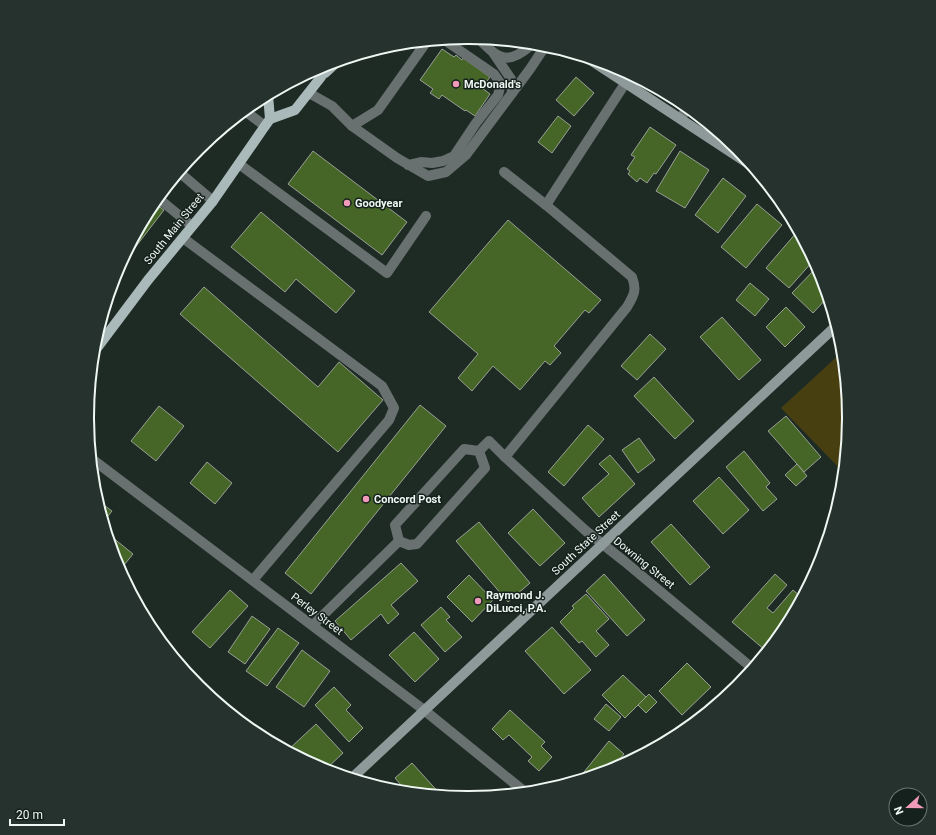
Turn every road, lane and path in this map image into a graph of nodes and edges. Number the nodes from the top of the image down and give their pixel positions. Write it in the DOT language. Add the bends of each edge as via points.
graph roads {
  1 [pos="451,45"];
  2 [pos="485,45"];
  3 [pos="423,47"];
  4 [pos="527,49"];
  5 [pos="542,51"];
  6 [pos="494,54"];
  7 [pos="327,71"];
  8 [pos="609,71"];
  9 [pos="323,73"];
  10 [pos="321,77"];
  11 [pos="626,82"];
  12 [pos="309,93"];
  13 [pos="512,93"];
  14 [pos="268,102"];
  15 [pos="684,113"];
  16 [pos="250,114"];
  17 [pos="681,118"];
  18 [pos="267,123"];
  19 [pos="352,126"];
  20 [pos="730,151"];
  21 [pos="239,164"];
  22 [pos="408,165"];
  23 [pos="504,172"];
  24 [pos="183,176"];
  25 [pos="213,201"];
  26 [pos="163,202"];
  27 [pos="546,205"];
  28 [pos="426,216"];
  29 [pos="192,226"];
  30 [pos="183,238"];
  31 [pos="831,331"];
  32 [pos="103,338"];
  33 [pos="479,451"];
  34 [pos="505,457"];
  35 [pos="98,463"];
  36 [pos="399,540"];
  37 [pos="602,544"];
  38 [pos="253,580"];
  39 [pos="313,625"];
  40 [pos="748,665"];
  41 [pos="424,710"];
  42 [pos="357,774"];
  43 [pos="520,788"];
  1 -- 22 [label="street" via="494,74 501,84 498,95 454,156 443,161"];
  2 -- 6 [label="street"];
  3 -- 19 [label="street" via="378,110"];
  4 -- 6 [label="street" via="510,58"];
  5 -- 13 [label="street"];
  6 -- 13 [label="street" via="511,78"];
  7 -- 10 [label="main road"];
  8 -- 11 [label="street"];
  9 -- 10 [label="main road"];
  10 -- 12 [label="main road"];
  11 -- 17 [label="street"];
  11 -- 27 [label="street"];
  12 -- 18 [label="main road" via="295,110"];
  12 -- 19 [label="street" via="332,106"];
  13 -- 22 [label="street" via="466,154 446,172 428,176"];
  14 -- 18 [label="main road"];
  15 -- 17 [label="street"];
  16 -- 18 [label="street"];
  17 -- 20 [label="street"];
  18 -- 21 [label="main road, South Main Street"];
  19 -- 22 [label="street"];
  21 -- 25 [label="main road, South Main Street"];
  21 -- 28 [label="street" via="387,273"];
  23 -- 27 [label="street"];
  24 -- 25 [label="street"];
  25 -- 29 [label="main road, South Main Street"];
  26 -- 29 [label="street"];
  27 -- 34 [label="street" via="632,277 635,286 633,297 627,307"];
  29 -- 30 [label="main road, South Main Street"];
  30 -- 32 [label="main road, South Main Street"];
  30 -- 38 [label="street" via="382,386 394,408 389,420"];
  31 -- 37 [label="street, South State Street"];
  33 -- 34 [label="street, Downing Street" via="488,441"];
  33 -- 36 [label="street" via="464,449 395,526"];
  33 -- 36 [label="street" via="485,468 417,544 410,545"];
  34 -- 37 [label="street, Downing Street"];
  35 -- 38 [label="street, Perley Street"];
  36 -- 39 [label="street"];
  37 -- 40 [label="street, Downing Street"];
  37 -- 41 [label="street, South State Street"];
  38 -- 39 [label="street, Perley Street"];
  39 -- 41 [label="street, Perley Street"];
  41 -- 42 [label="street, South State Street"];
  41 -- 43 [label="street, Perley Street"];
}
